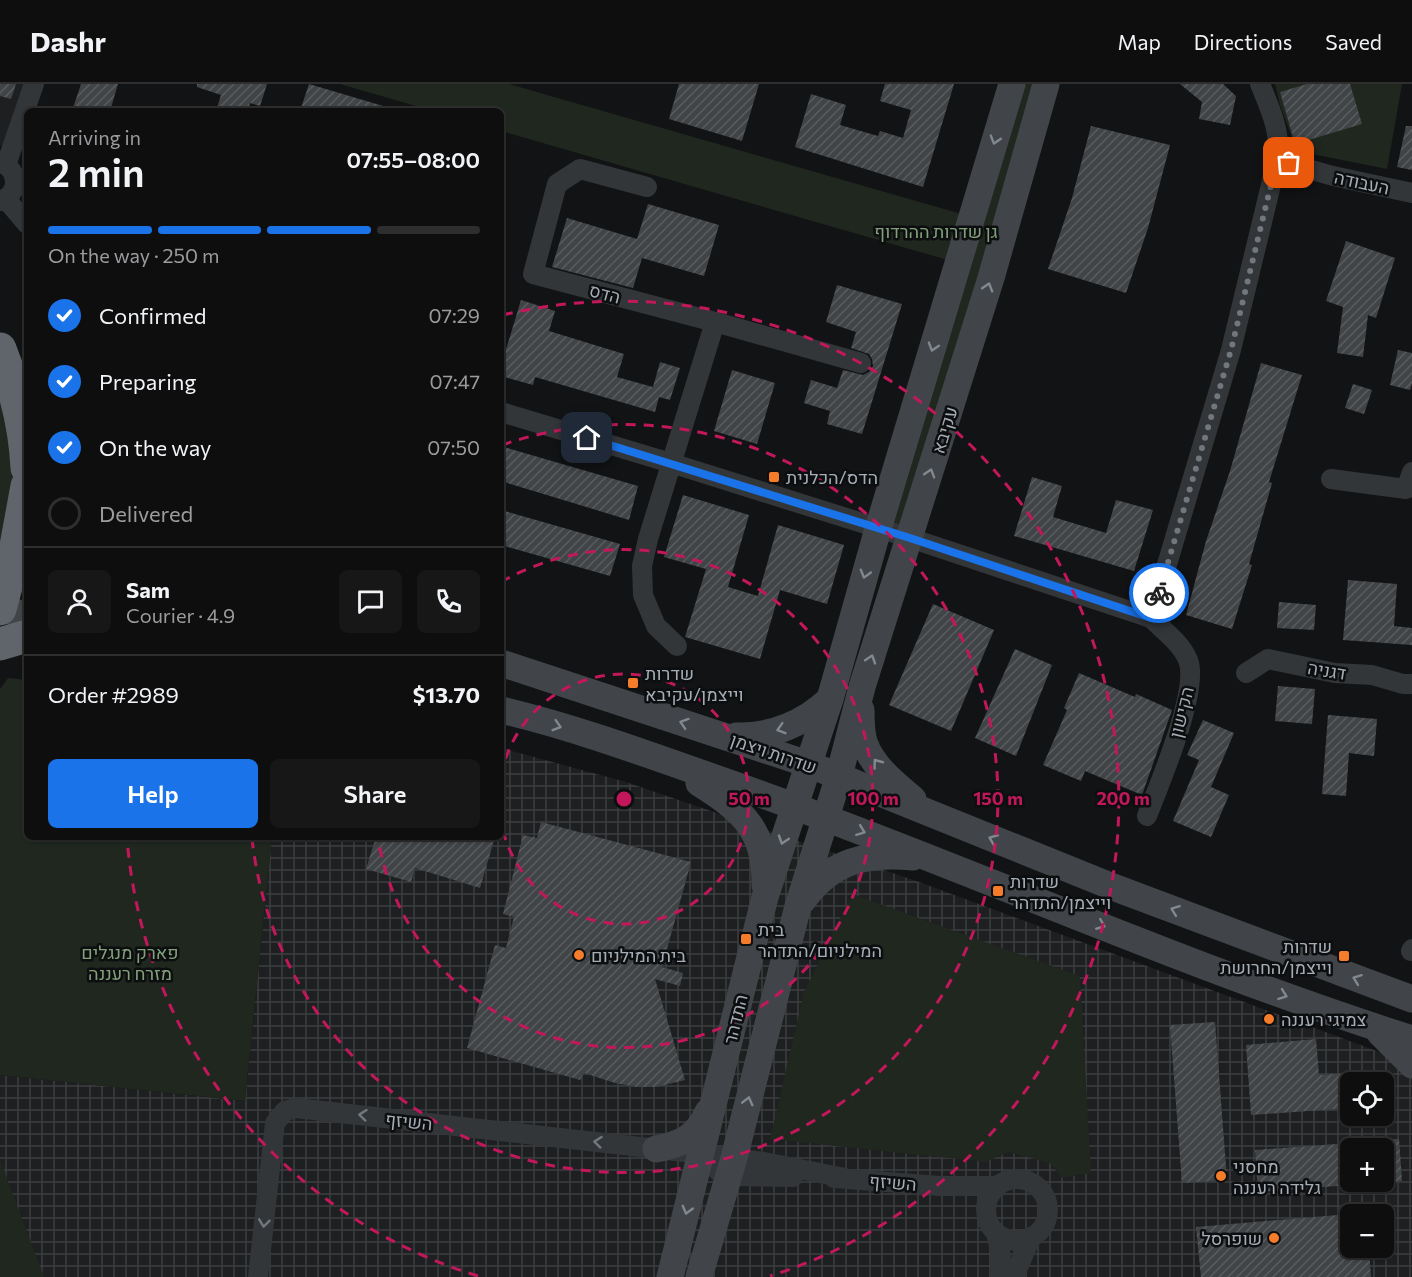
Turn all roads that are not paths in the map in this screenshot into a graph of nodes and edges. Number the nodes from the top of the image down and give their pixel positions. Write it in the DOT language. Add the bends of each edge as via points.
graph roads {
  1 [pos="34,84"];
  2 [pos="1012,84"];
  3 [pos="1046,84"];
  4 [pos="1260,84"];
  5 [pos="25,108"];
  6 [pos="24,109"];
  7 [pos="1277,160"];
  8 [pos="3,163"];
  9 [pos="647,187"];
  10 [pos="1412,193"];
  11 [pos="3,200"];
  12 [pos="24,221"];
  13 [pos="715,322"];
  14 [pos="0,348"];
  15 [pos="861,363"];
  16 [pos="504,416"];
  17 [pos="24,444"];
  18 [pos="671,462"];
  19 [pos="1412,472"];
  20 [pos="1331,479"];
  21 [pos="24,502"];
  22 [pos="878,529"];
  23 [pos="910,538"];
  24 [pos="14,557"];
  25 [pos="0,609"];
  26 [pos="24,614"];
  27 [pos="1151,618"];
  28 [pos="24,637"];
  29 [pos="0,644"];
  30 [pos="677,646"];
  31 [pos="504,664"];
  32 [pos="1246,673"];
  33 [pos="1412,684"];
  34 [pos="862,687"];
  35 [pos="830,699"];
  36 [pos="504,711"];
  37 [pos="723,736"];
  38 [pos="645,754"];
  39 [pos="808,764"];
  40 [pos="839,776"];
  41 [pos="795,805"];
  42 [pos="825,816"];
  43 [pos="935,816"];
  44 [pos="1147,816"];
  45 [pos="935,860"];
  46 [pos="765,897"];
  47 [pos="798,906"];
  48 [pos="1412,999"];
  49 [pos="1354,1021"];
  50 [pos="1412,1039"];
  51 [pos="1412,1065"];
  52 [pos="716,1095"];
  53 [pos="656,1149"];
  54 [pos="702,1154"];
  55 [pos="731,1167"];
  56 [pos="940,1186"];
  57 [pos="996,1186"];
  58 [pos="986,1210"];
  59 [pos="996,1233"];
  60 [pos="1031,1237"];
  61 [pos="258,1277"];
  62 [pos="670,1277"];
  63 [pos="699,1277"];
  64 [pos="1000,1277"];
  65 [pos="1014,1277"];
  1 -- 5 [label="street"];
  2 -- 22 [label="main road, עקיבא, one-way"];
  23 -- 3 [label="main road, עקיבא, one-way"];
  4 -- 7 [label="street" via="1276,130"];
  6 -- 8 [label="street"];
  7 -- 10 [label="street, העבודה"];
  7 -- 27 [label="street" via="1231,350"];
  8 -- 11 [label="street" via="16,178 12,194"];
  9 -- 13 [label="street, הדס" via="580,169 557,184 532,274"];
  11 -- 12 [label="street"];
  13 -- 15 [label="street, הדס"];
  13 -- 18 [label="street"];
  14 -- 17 [label="highway" via="20,412"];
  16 -- 18 [label="street, הקישון"];
  18 -- 22 [label="street, הקישון"];
  18 -- 30 [label="street" via="642,566 643,595 656,626"];
  19 -- 20 [label="street" via="1406,489"];
  21 -- 24 [label="highway"];
  22 -- 23 [label="street, הקישון"];
  22 -- 35 [label="main road, עקיבא, one-way"];
  23 -- 27 [label="street, הקישון"];
  34 -- 23 [label="main road, עקיבא, one-way"];
  24 -- 25 [label="highway"];
  25 -- 26 [label="main road"];
  27 -- 44 [label="street, הקישון" via="1178,644 1189,662 1190,687 1183,718"];
  28 -- 29 [label="highway"];
  37 -- 31 [label="main road, שדרות ויצמן, one-way"];
  32 -- 33 [label="street, דגניה" via="1268,659"];
  34 -- 40 [label="main road, עקיבא"];
  43 -- 34 [label="main road, one-way" via="890,779 873,759 861,728"];
  35 -- 37 [label="main road, one-way" via="787,728"];
  35 -- 39 [label="main road, עקיבא"];
  36 -- 38 [label="main road, one-way"];
  37 -- 39 [label="main road, שדרות ויצמן"];
  38 -- 41 [label="main road"];
  38 -- 46 [label="main road" via="723,798 741,813 756,832 765,873"];
  39 -- 40 [label="main road, שדרות ויצמן"];
  39 -- 41 [label="main road, התדהר"];
  40 -- 42 [label="main road, התדהר"];
  40 -- 43 [label="main road, שדרות ויצמן"];
  41 -- 42 [label="main road"];
  41 -- 46 [label="main road, התדהר, one-way"];
  42 -- 45 [label="main road, one-way"];
  42 -- 47 [label="main road, התדהר"];
  48 -- 43 [label="main road, שדרות ויצמן, one-way"];
  45 -- 47 [label="main road" via="881,856 846,863 821,879"];
  45 -- 49 [label="main road, one-way"];
  46 -- 52 [label="main road, התדהר"];
  55 -- 47 [label="main road, התדהר, one-way"];
  49 -- 50 [label="main road"];
  49 -- 51 [label="main road" via="1379,1033"];
  52 -- 53 [label="main road" via="687,1140"];
  52 -- 54 [label="main road, התדהר"];
  53 -- 54 [label="street, השיזף"];
  53 -- 61 [label="street, השיזף, one-way" via="296,1108 285,1111 275,1123"];
  54 -- 55 [label="street, השיזף"];
  54 -- 62 [label="main road, התדהר, one-way"];
  55 -- 56 [label="street, השיזף"];
  55 -- 63 [label="main road, התדהר"];
  56 -- 57 [label="street, השיזף"];
  56 -- 58 [label="street, השיזף"];
  57 -- 58 [label="street"];
  57 -- 60 [label="street" via="1014,1178 1033,1183 1041,1190 1046,1198 1047,1218"];
  58 -- 59 [label="street" via="989,1225"];
  59 -- 60 [label="street" via="1016,1241"];
  59 -- 64 [label="street"];
  60 -- 65 [label="street"];
}
